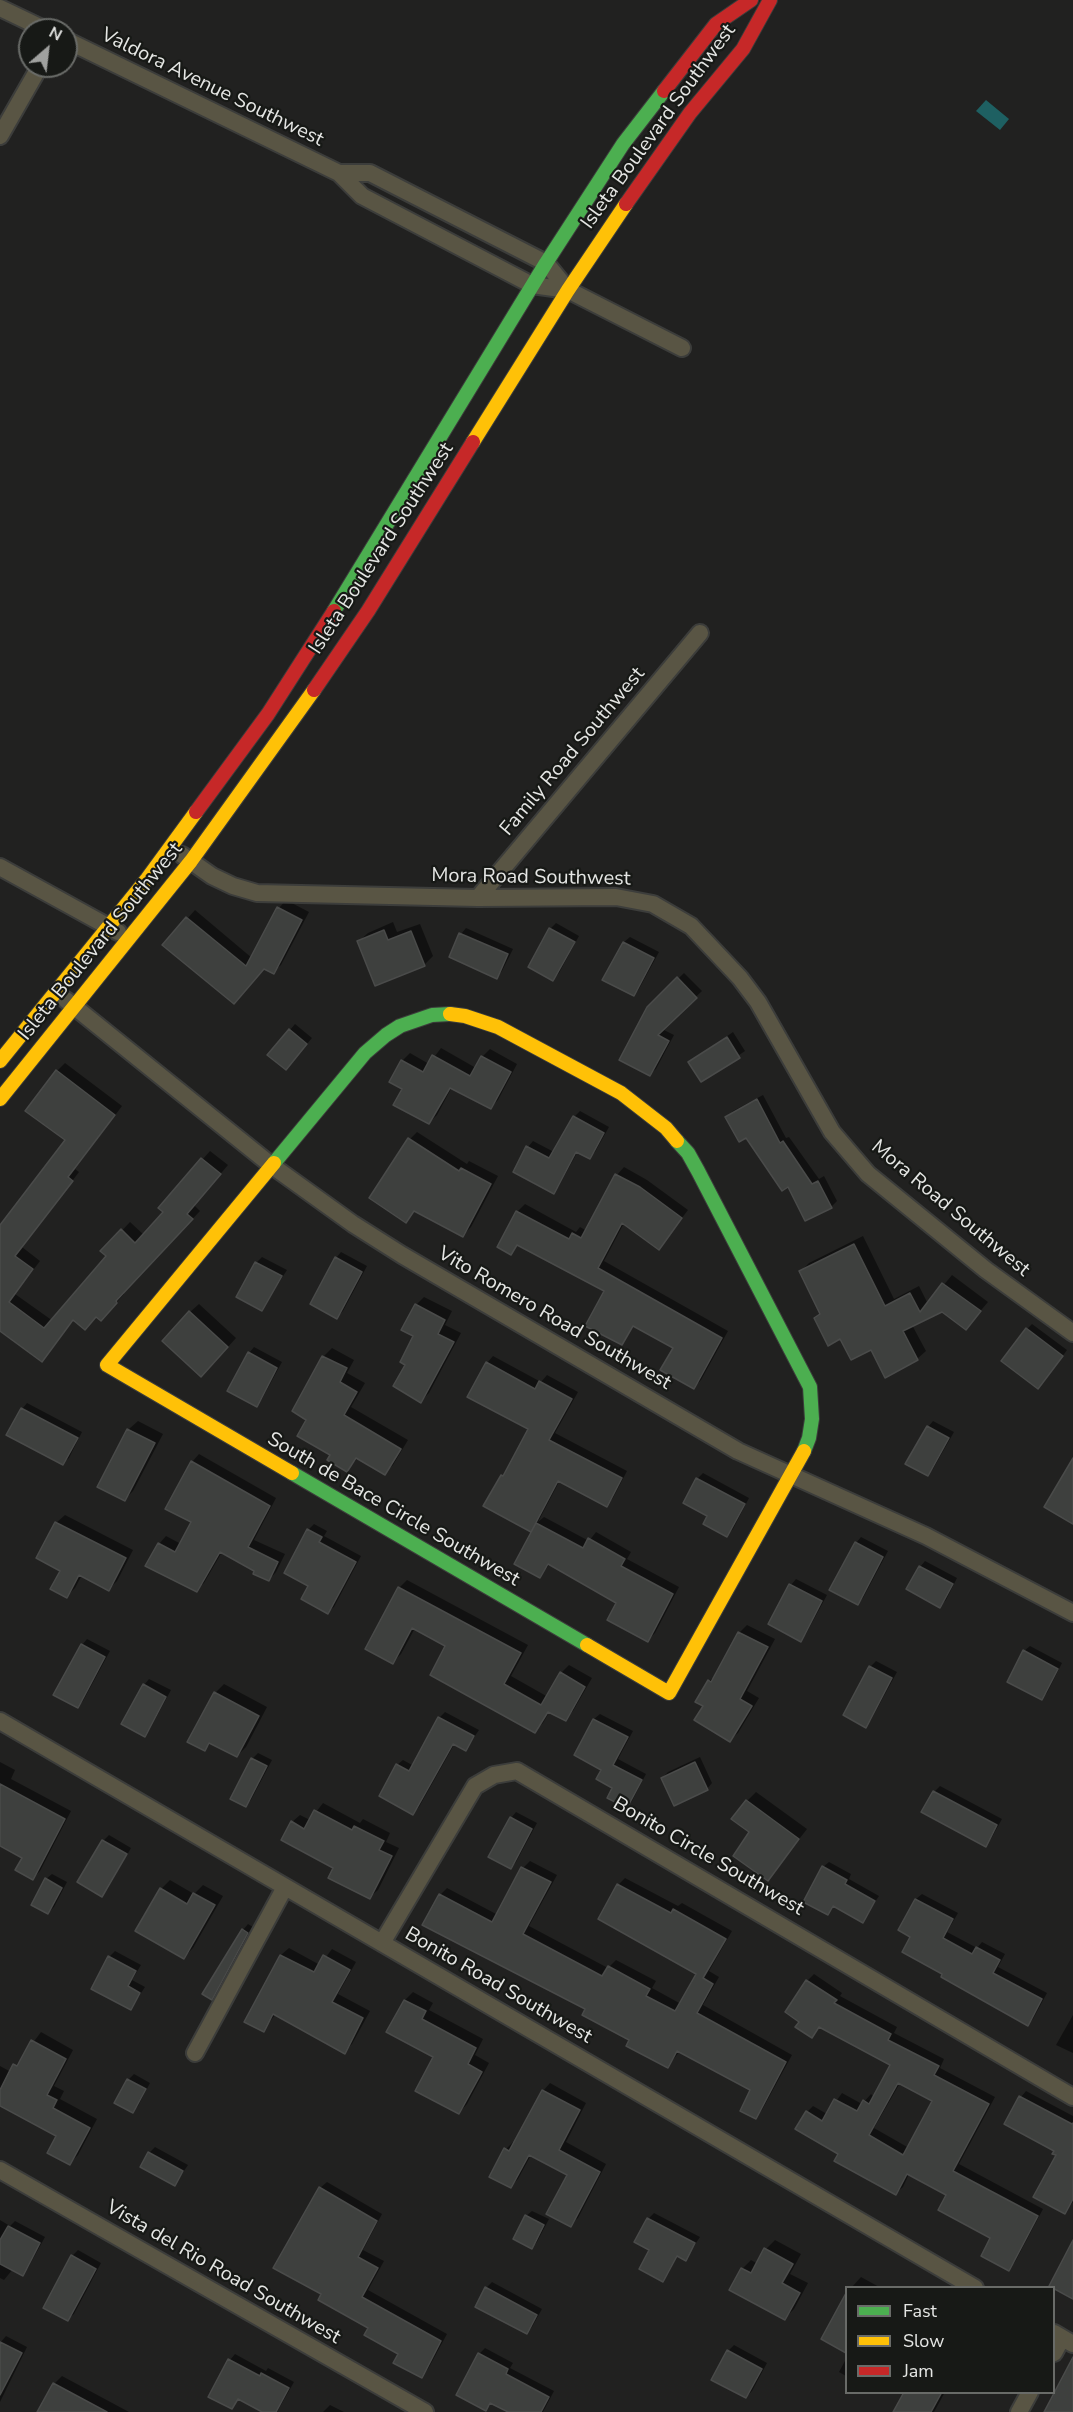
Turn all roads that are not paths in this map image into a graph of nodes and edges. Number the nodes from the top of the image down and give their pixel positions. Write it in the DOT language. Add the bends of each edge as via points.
graph roads {
  1 [pos="751,0"];
  2 [pos="770,0"];
  3 [pos="0,8"];
  4 [pos="21,18"];
  5 [pos="78,46"];
  6 [pos="33,78"];
  7 [pos="0,136"];
  8 [pos="339,173"];
  9 [pos="546,263"];
  10 [pos="532,285"];
  11 [pos="568,290"];
  12 [pos="682,348"];
  13 [pos="700,633"];
  14 [pos="171,847"];
  15 [pos="191,861"];
  16 [pos="0,867"];
  17 [pos="477,898"];
  18 [pos="109,927"];
  19 [pos="129,939"];
  20 [pos="56,992"];
  21 [pos="75,1007"];
  22 [pos="0,1061"];
  23 [pos="0,1099"];
  24 [pos="272,1165"];
  25 [pos="1073,1333"];
  26 [pos="792,1477"];
  27 [pos="1073,1613"];
  28 [pos="0,1721"];
  29 [pos="285,1887"];
  30 [pos="382,1943"];
  31 [pos="195,2053"];
  32 [pos="1073,2097"];
  33 [pos="0,2170"];
  34 [pos="972,2286"];
  35 [pos="1029,2394"];
  36 [pos="425,2412"];
  37 [pos="1019,2412"];
  1 -- 9 [label="main road, Isleta Boulevard Southwest" via="716,24 662,93 623,144"];
  2 -- 11 [label="main road, Isleta Boulevard Southwest" via="743,49 652,165"];
  3 -- 4 [label="street"];
  5 -- 8 [label="street, Valdora Avenue Southwest"];
  6 -- 7 [label="street"];
  8 -- 9 [label="street, Valdora Avenue Southwest" via="370,173"];
  8 -- 10 [label="street, Valdora Avenue Southwest" via="362,196"];
  9 -- 10 [label="main road, Isleta Boulevard Southwest"];
  9 -- 11 [label="street, Valdora Avenue Southwest"];
  10 -- 11 [label="street, Valdora Avenue Southwest"];
  10 -- 14 [label="main road, Isleta Boulevard Southwest" via="302,663"];
  11 -- 12 [label="street, Valdora Avenue Southwest"];
  11 -- 15 [label="main road, Isleta Boulevard Southwest" via="368,611"];
  13 -- 17 [label="street, Family Road Southwest"];
  14 -- 15 [label="street, Mora Road Southwest"];
  14 -- 18 [label="main road, Isleta Boulevard Southwest"];
  15 -- 17 [label="street, Mora Road Southwest" via="233,886 257,893"];
  15 -- 19 [label="main road, Isleta Boulevard Southwest"];
  16 -- 18 [label="street"];
  17 -- 25 [label="street, Mora Road Southwest" via="616,897 653,904 691,926 758,1002 832,1132 868,1174 986,1270"];
  18 -- 19 [label="street"];
  18 -- 20 [label="main road, Isleta Boulevard Southwest"];
  19 -- 21 [label="main road, Isleta Boulevard Southwest"];
  20 -- 21 [label="street, Vito Romero Road Southwest"];
  20 -- 22 [label="main road, Isleta Boulevard Southwest"];
  21 -- 23 [label="main road, Isleta Boulevard Southwest"];
  21 -- 24 [label="street, Vito Romero Road Southwest"];
  24 -- 26 [label="street, Vito Romero Road Southwest" via="402,1255 738,1451"];
  24 -- 26 [label="main road" via="376,1042 400,1026 432,1015 465,1016 498,1027 621,1093 666,1128 688,1153 801,1366 810,1387 813,1419"];
  24 -- 26 [label="main road, South de Bace Circle Southwest" via="106,1365 669,1693"];
  26 -- 27 [label="street, Vito Romero Road Southwest" via="926,1536"];
  28 -- 29 [label="street, Bonito Road Southwest"];
  29 -- 30 [label="street, Bonito Road Southwest"];
  29 -- 31 [label="street"];
  30 -- 32 [label="street, Bonito Circle Southwest" via="475,1786 494,1775 517,1771"];
  30 -- 34 [label="street, Bonito Road Southwest"];
  33 -- 36 [label="street, Vista del Rio Road Southwest"];
  35 -- 37 [label="street"];
}
